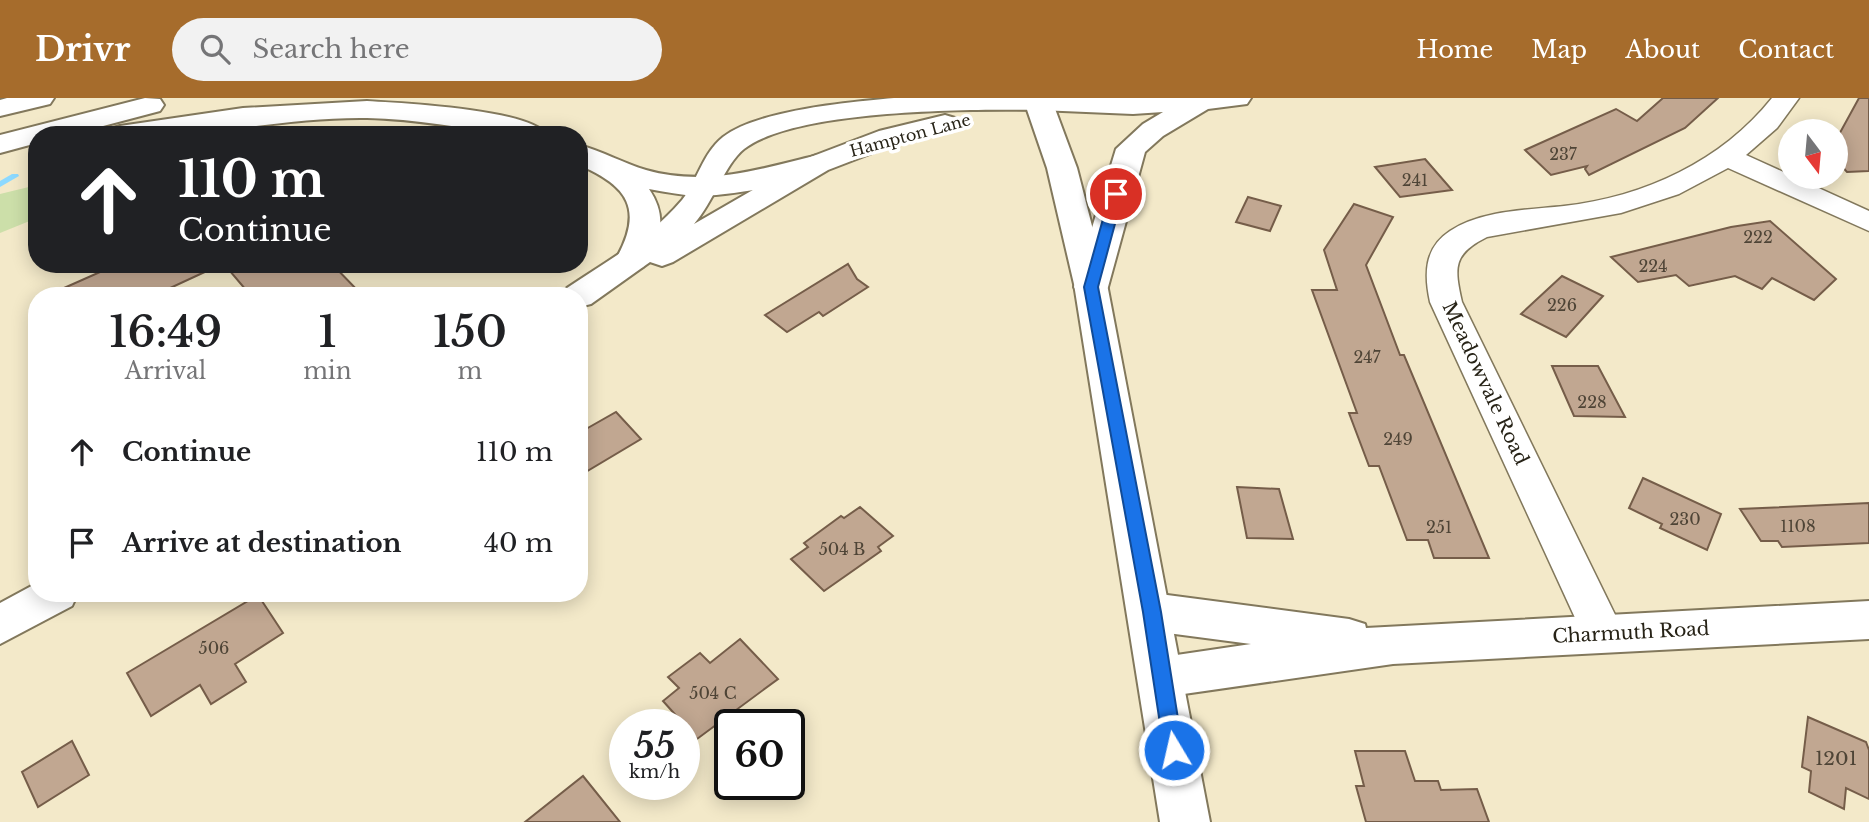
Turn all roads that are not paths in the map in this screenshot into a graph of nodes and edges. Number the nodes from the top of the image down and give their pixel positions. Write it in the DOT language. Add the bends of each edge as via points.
graph roads {
  1 [pos="40,98"];
  2 [pos="180,98"];
  3 [pos="1237,98"];
  4 [pos="1786,98"];
  5 [pos="1038,100"];
  6 [pos="1200,101"];
  7 [pos="0,108"];
  8 [pos="70,126"];
  9 [pos="178,126"];
  10 [pos="502,126"];
  11 [pos="28,137"];
  12 [pos="0,144"];
  13 [pos="28,154"];
  14 [pos="588,158"];
  15 [pos="1729,158"];
  16 [pos="0,160"];
  17 [pos="818,164"];
  18 [pos="619,173"];
  19 [pos="705,188"];
  20 [pos="1869,222"];
  21 [pos="632,259"];
  22 [pos="1091,287"];
  23 [pos="588,291"];
  24 [pos="588,293"];
  25 [pos="41,602"];
  26 [pos="1152,612"];
  27 [pos="1869,620"];
  28 [pos="0,625"];
  29 [pos="1603,633"];
  30 [pos="1393,644"];
  31 [pos="1163,677"];
  32 [pos="1185,822"];
  1 -- 7 [label="main road"];
  2 -- 8 [label="main road"];
  3 -- 6 [label="main road"];
  4 -- 15 [label="street, Meadowvale Road" via="1759,132"];
  5 -- 6 [label="main road" via="1132,106"];
  5 -- 17 [label="main road, Hampton Lane" via="889,137"];
  5 -- 19 [label="main road, Hampton Lane" via="971,100 778,123 738,139 723,152 711,167"];
  5 -- 22 [label="main road"];
  6 -- 22 [label="main road" via="1132,149"];
  9 -- 10 [label="main road" via="262,113 347,109 436,114"];
  11 -- 12 [label="main road"];
  13 -- 16 [label="main road"];
  14 -- 18 [label="main road"];
  15 -- 20 [label="street"];
  15 -- 29 [label="street, Meadowvale Road" via="1638,199 1582,213 1503,223 1467,234 1450,247 1440,268 1446,302"];
  17 -- 19 [label="main road" via="775,178"];
  17 -- 24 [label="main road, Hampton Lane" via="749,207"];
  18 -- 19 [label="main road" via="663,185"];
  18 -- 21 [label="main road" via="638,191 648,222 646,236"];
  19 -- 21 [label="main road, Hampton Lane" via="678,222"];
  21 -- 23 [label="main road, Hampton Lane"];
  22 -- 26 [label="main road"];
  25 -- 28 [label="main road"];
  26 -- 30 [label="main road, Charmuth Road"];
  26 -- 31 [label="main road"];
  27 -- 29 [label="main road, Charmuth Road"];
  29 -- 30 [label="main road, Charmuth Road"];
  30 -- 31 [label="main road, Charmuth Road"];
  31 -- 32 [label="main road"];
}
